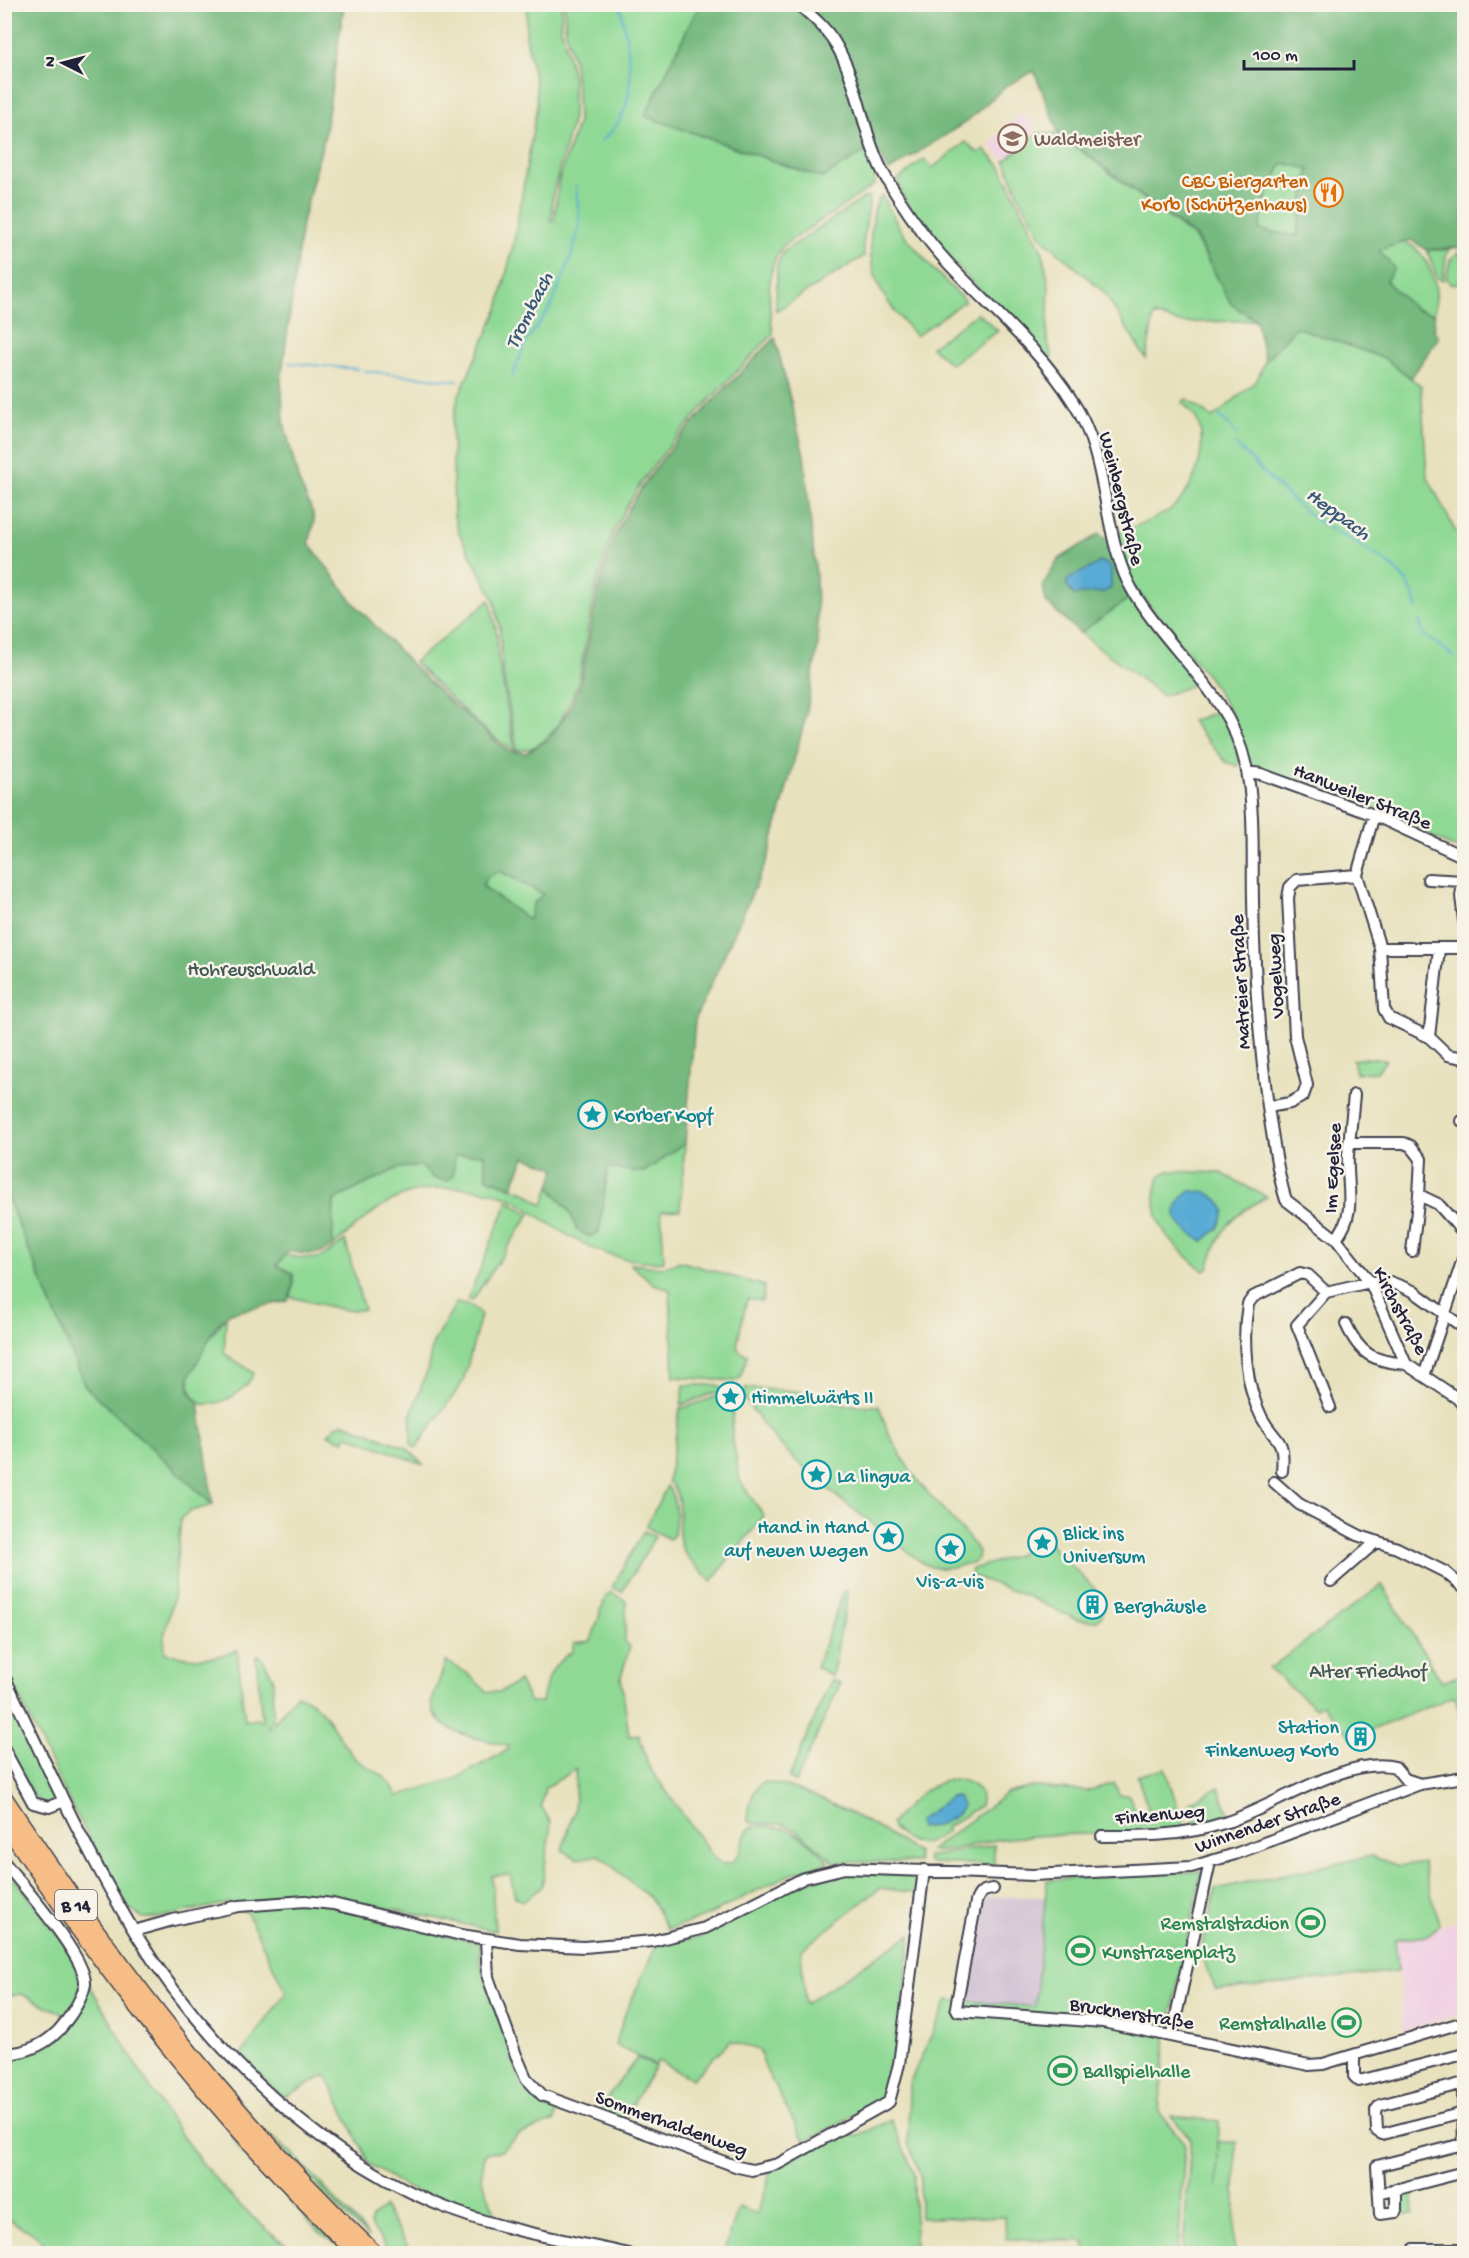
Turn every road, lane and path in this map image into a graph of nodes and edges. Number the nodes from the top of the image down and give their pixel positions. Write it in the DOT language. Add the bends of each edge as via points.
graph roads {
  1 [pos="798,4"];
  2 [pos="1245,761"];
  3 [pos="1247,772"];
  4 [pos="1374,815"];
  5 [pos="1464,857"];
  6 [pos="1357,875"];
  7 [pos="1428,879"];
  8 [pos="1464,879"];
  9 [pos="1464,921"];
  10 [pos="1464,945"];
  11 [pos="1380,948"];
  12 [pos="1439,949"];
  13 [pos="1429,1036"];
  14 [pos="1464,1058"];
  15 [pos="1354,1095"];
  16 [pos="1269,1107"];
  17 [pos="1351,1143"];
  18 [pos="1419,1195"];
  19 [pos="1286,1200"];
  20 [pos="1464,1233"];
  21 [pos="1336,1239"];
  22 [pos="1412,1251"];
  23 [pos="1464,1257"];
  24 [pos="1370,1282"];
  25 [pos="1326,1292"];
  26 [pos="1444,1312"];
  27 [pos="1346,1324"];
  28 [pos="1464,1328"];
  29 [pos="1406,1365"];
  30 [pos="1424,1376"];
  31 [pos="1464,1406"];
  32 [pos="1330,1407"];
  33 [pos="1282,1471"];
  34 [pos="1274,1482"];
  35 [pos="1376,1542"];
  36 [pos="1331,1581"];
  37 [pos="1464,1588"];
  38 [pos="4,1676"];
  39 [pos="4,1749"];
  40 [pos="1464,1777"];
  41 [pos="1420,1784"];
  42 [pos="4,1797"];
  43 [pos="64,1801"];
  44 [pos="4,1822"];
  45 [pos="1102,1836"];
  46 [pos="4,1862"];
  47 [pos="1210,1862"];
  48 [pos="924,1870"];
  49 [pos="993,1889"];
  50 [pos="134,1931"];
  51 [pos="486,1940"];
  52 [pos="1464,2022"];
  53 [pos="1172,2034"];
  54 [pos="4,2054"];
  55 [pos="1464,2054"];
  56 [pos="1354,2055"];
  57 [pos="1464,2084"];
  58 [pos="1463,2113"];
  59 [pos="1463,2144"];
  60 [pos="1464,2164"];
  61 [pos="1464,2172"];
  62 [pos="1396,2189"];
  63 [pos="1379,2194"];
  64 [pos="1414,2249"];
  65 [pos="1464,2249"];
  66 [pos="357,2253"];
  67 [pos="376,2253"];
  68 [pos="629,2253"];
  1 -- 2 [label="street, Weinbergstraße" via="834,42 852,81 882,171 914,222 945,260 1023,339 1073,401 1093,443 1125,579 1142,607 1226,711"];
  2 -- 3 [label="street, Matreier Straße"];
  3 -- 4 [label="street, Hanweiler Straße"];
  3 -- 16 [label="street, Matreier Straße" via="1254,950"];
  4 -- 5 [label="street, Hanweiler Straße"];
  4 -- 6 [label="street"];
  6 -- 11 [label="street"];
  6 -- 16 [label="street, Vogelweg" via="1297,880 1290,887 1295,1036 1307,1085 1303,1096"];
  7 -- 8 [label="street"];
  8 -- 9 [label="street"];
  10 -- 12 [label="street"];
  11 -- 12 [label="street"];
  11 -- 13 [label="street" via="1382,998 1389,1018"];
  12 -- 13 [label="street"];
  13 -- 14 [label="street" via="1448,1055"];
  15 -- 17 [label="street, Im Egelsee"];
  16 -- 19 [label="street, Matreier Straße"];
  17 -- 18 [label="street" via="1411,1146 1421,1159"];
  17 -- 21 [label="street, Im Egelsee" via="1348,1154 1352,1204 1346,1228"];
  18 -- 20 [label="street" via="1438,1204"];
  18 -- 22 [label="street"];
  19 -- 21 [label="street, Kirchstraße"];
  21 -- 24 [label="street, Kirchstraße"];
  23 -- 26 [label="street"];
  24 -- 25 [label="street"];
  24 -- 26 [label="street" via="1390,1282 1413,1291"];
  24 -- 29 [label="street, Kirchstraße"];
  25 -- 32 [label="street" via="1297,1325"];
  25 -- 33 [label="street" via="1308,1275 1300,1273 1253,1297 1248,1304 1247,1372 1262,1418 1280,1440 1284,1452"];
  26 -- 28 [label="street"];
  26 -- 30 [label="street"];
  27 -- 29 [label="street" via="1367,1354 1383,1362"];
  29 -- 30 [label="street, Kirchstraße"];
  30 -- 31 [label="street, Kirchstraße"];
  34 -- 35 [label="street" via="1299,1504"];
  35 -- 36 [label="street"];
  35 -- 37 [label="street" via="1444,1572"];
  38 -- 43 [label="street"];
  39 -- 43 [label="street" via="33,1803 49,1807"];
  40 -- 41 [label="street, Winnender Straße"];
  41 -- 45 [label="street, Finkenweg" via="1405,1779 1395,1767 1374,1765 1294,1792 1252,1814 1221,1824 1158,1835"];
  41 -- 47 [label="street, Winnender Straße"];
  42 -- 67 [label="highway, B 14" via="83,1914 186,2050 265,2141"];
  43 -- 50 [label="street"];
  44 -- 66 [label="highway, B 14" via="104,1966 170,2052 262,2156"];
  46 -- 54 [label="street" via="72,1950 85,1981 82,1995 55,2036 23,2051"];
  47 -- 48 [label="street, Winnender Straße" via="1173,1869 1077,1875"];
  47 -- 53 [label="street"];
  48 -- 51 [label="street, Winnender Straße" via="845,1868 823,1872 771,1893 705,1928 660,1940 584,1947"];
  48 -- 51 [label="street, Sommerhaldenweg" via="902,2044 889,2102 765,2169 729,2164 533,2089 516,2055 488,1977"];
  49 -- 53 [label="street, Brucknerstraße" via="978,1894 958,2012 1103,2022"];
  50 -- 51 [label="street, Winnender Straße" via="239,1906 305,1901"];
  50 -- 68 [label="street" via="181,1997 244,2069 321,2136 369,2171 457,2212"];
  52 -- 56 [label="street, Brucknerstraße"];
  53 -- 56 [label="street, Brucknerstraße" via="1309,2065"];
  55 -- 56 [label="street" via="1359,2081 1354,2076"];
  57 -- 58 [label="street"];
  57 -- 58 [label="street" via="1380,2105 1376,2110 1377,2132 1382,2134"];
  58 -- 59 [label="street"];
  59 -- 60 [label="street"];
  59 -- 63 [label="street" via="1377,2166"];
  61 -- 62 [label="street"];
  62 -- 63 [label="street"];
  62 -- 63 [label="street" via="1397,2208 1393,2214 1378,2212"];
  64 -- 65 [label="street"];
}
